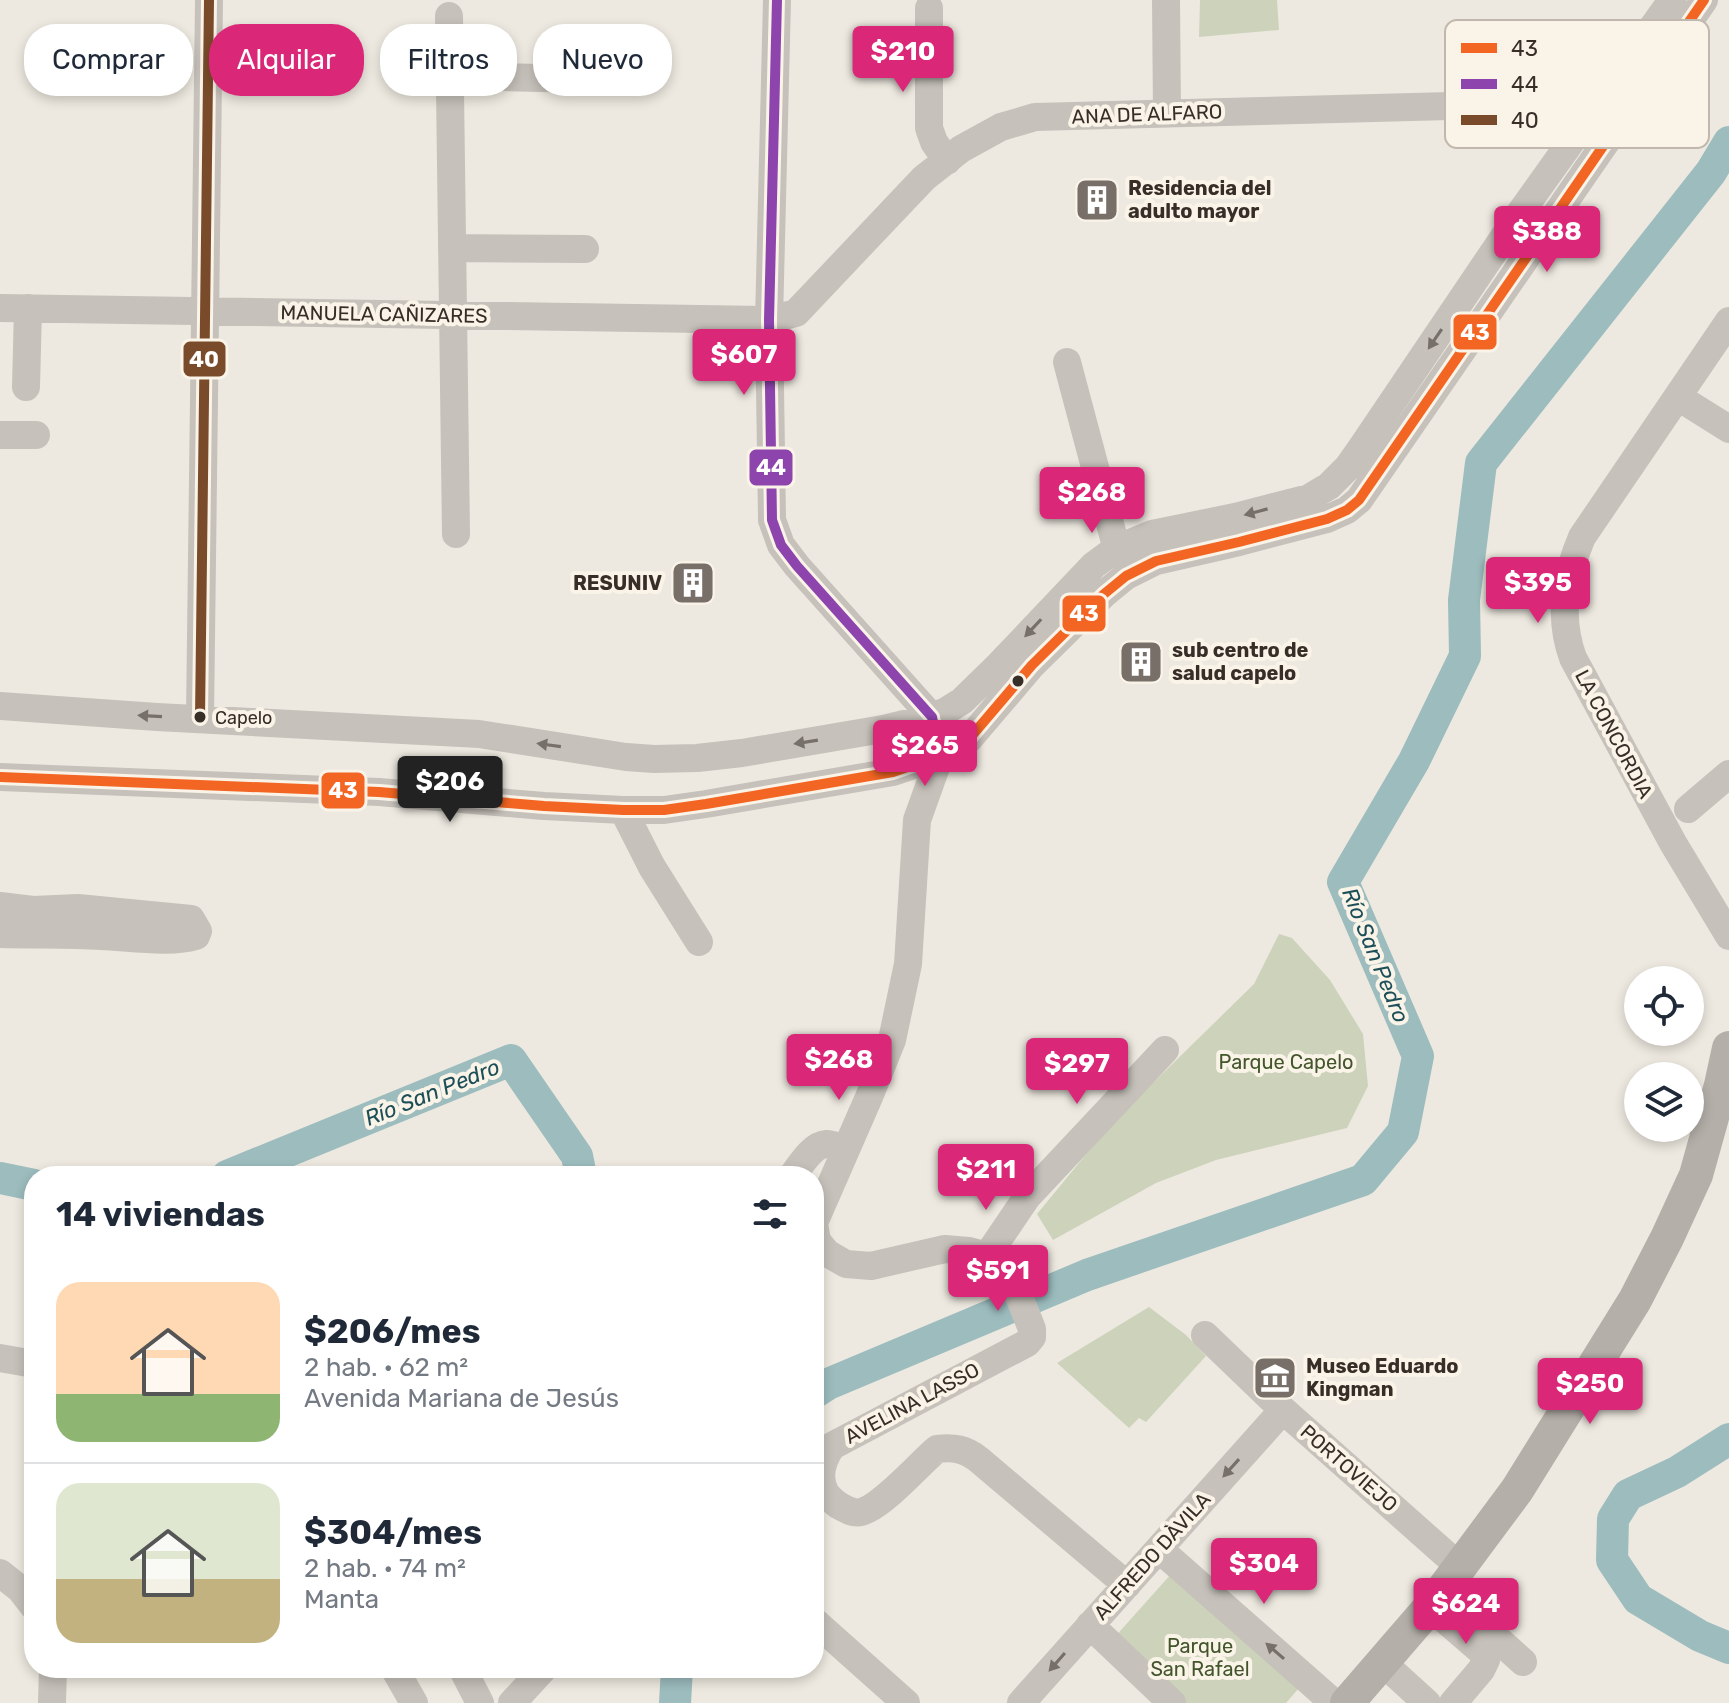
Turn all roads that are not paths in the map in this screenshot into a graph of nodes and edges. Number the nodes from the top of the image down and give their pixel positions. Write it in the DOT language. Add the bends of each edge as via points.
graph roads {
  1 [pos="209,0"];
  2 [pos="777,0"];
  3 [pos="1166,0"];
  4 [pos="1672,0"];
  5 [pos="1704,0"];
  6 [pos="929,8"];
  7 [pos="449,16"];
  8 [pos="1661,20"];
  9 [pos="1687,20"];
  10 [pos="449,24"];
  11 [pos="450,96"];
  12 [pos="1445,111"];
  13 [pos="1167,113"];
  14 [pos="1578,148"];
  15 [pos="1587,148"];
  16 [pos="947,161"];
  17 [pos="452,248"];
  18 [pos="585,249"];
  19 [pos="0,308"];
  20 [pos="28,308"];
  21 [pos="204,310"];
  22 [pos="453,316"];
  23 [pos="769,320"];
  24 [pos="1729,321"];
  25 [pos="1067,362"];
  26 [pos="26,387"];
  27 [pos="1678,397"];
  28 [pos="1729,429"];
  29 [pos="0,435"];
  30 [pos="36,435"];
  31 [pos="1329,486"];
  32 [pos="1347,510"];
  33 [pos="456,534"];
  34 [pos="1117,550"];
  35 [pos="0,706"];
  36 [pos="932,717"];
  37 [pos="200,718"];
  38 [pos="940,756"];
  39 [pos="1729,774"];
  40 [pos="0,777"];
  41 [pos="1688,809"];
  42 [pos="623,810"];
  43 [pos="0,906"];
  44 [pos="0,934"];
  45 [pos="1729,936"];
  46 [pos="699,942"];
  47 [pos="1729,1048"];
  48 [pos="1165,1050"];
  49 [pos="1725,1087"];
  50 [pos="846,1149"];
  51 [pos="801,1166"];
  52 [pos="824,1200"];
  53 [pos="824,1249"];
  54 [pos="987,1256"];
  55 [pos="1205,1335"];
  56 [pos="0,1358"];
  57 [pos="24,1362"];
  58 [pos="1283,1410"];
  59 [pos="824,1457"];
  60 [pos="824,1488"];
  61 [pos="1159,1549"];
  62 [pos="0,1573"];
  63 [pos="1127,1585"];
  64 [pos="1444,1588"];
  65 [pos="24,1594"];
  66 [pos="1090,1625"];
  67 [pos="824,1630"];
  68 [pos="1523,1662"];
  69 [pos="1383,1663"];
  70 [pos="53,1678"];
  71 [pos="400,1678"];
  72 [pos="467,1678"];
  73 [pos="535,1678"];
  74 [pos="52,1703"];
  75 [pos="414,1703"];
  76 [pos="480,1703"];
  77 [pos="512,1703"];
  78 [pos="906,1703"];
  79 [pos="1021,1703"];
  80 [pos="1172,1703"];
  81 [pos="1334,1703"];
  82 [pos="1347,1703"];
  83 [pos="1427,1703"];
  84 [pos="1453,1703"];
  1 -- 21 [label="street"];
  2 -- 23 [label="street"];
  3 -- 13 [label="street"];
  4 -- 8 [label="street"];
  5 -- 9 [label="street"];
  6 -- 16 [label="street" via="929,128"];
  7 -- 10 [label="street"];
  11 -- 17 [label="street"];
  12 -- 13 [label="street, ANA DE ALFARO"];
  13 -- 16 [label="street, ANA DE ALFARO" via="1035,117 1001,127"];
  14 -- 31 [label="street, one-way" via="1518,216 1348,467"];
  15 -- 32 [label="street" via="1370,485"];
  16 -- 23 [label="street, ANA DE ALFARO" via="924,178 796,313"];
  17 -- 18 [label="street"];
  17 -- 22 [label="street"];
  19 -- 20 [label="street, MANUELA CAÑIZARES"];
  20 -- 21 [label="street, MANUELA CAÑIZARES"];
  20 -- 26 [label="street"];
  21 -- 22 [label="street, MANUELA CAÑIZARES"];
  21 -- 37 [label="street"];
  22 -- 23 [label="street, MANUELA CAÑIZARES"];
  22 -- 33 [label="street"];
  23 -- 36 [label="street" via="772,520 781,545"];
  24 -- 27 [label="street, LA CONCORDIA"];
  25 -- 34 [label="street"];
  27 -- 28 [label="street"];
  27 -- 45 [label="street, LA CONCORDIA" via="1582,537 1566,593 1564,629 1573,658"];
  29 -- 30 [label="street"];
  31 -- 32 [label="street"];
  31 -- 34 [label="street, one-way" via="1309,498 1152,534"];
  32 -- 38 [label="street" via="1156,561 1126,576 1032,665 969,739"];
  34 -- 36 [label="street, one-way" via="1094,565 962,701"];
  37 -- 35 [label="street, one-way"];
  36 -- 37 [label="street, one-way" via="742,753 654,759 479,734"];
  36 -- 38 [label="street"];
  38 -- 42 [label="street" via="893,772 722,802"];
  38 -- 50 [label="street" via="917,820 908,964 892,1040"];
  39 -- 41 [label="street"];
  40 -- 42 [label="street" via="379,792"];
  42 -- 46 [label="street"];
  43 -- 44 [label="street" via="191,919 198,931 189,938 148,939"];
  47 -- 49 [label="main road"];
  48 -- 54 [label="street" via="1027,1197"];
  49 -- 64 [label="main road" via="1696,1175 1635,1300 1517,1490"];
  50 -- 51 [label="street" via="821,1145"];
  50 -- 52 [label="street"];
  53 -- 54 [label="street" via="846,1264 871,1266 945,1249"];
  54 -- 59 [label="street, AVELINA LASSO" via="1003,1265 1012,1279 1032,1337 832,1446"];
  55 -- 58 [label="street, PORTOVIEJO"];
  56 -- 57 [label="street"];
  58 -- 61 [label="street, ALFREDO DÀVILA, one-way"];
  58 -- 64 [label="street, PORTOVIEJO"];
  60 -- 63 [label="street, AVELINA LASSO" via="837,1504 863,1512 937,1449 964,1450"];
  61 -- 63 [label="street, ALFREDO DÀVILA"];
  81 -- 61 [label="street, one-way"];
  62 -- 65 [label="street"];
  63 -- 66 [label="street, ALFREDO DÀVILA"];
  64 -- 68 [label="street"];
  64 -- 69 [label="main road"];
  64 -- 84 [label="street" via="1486,1660"];
  66 -- 79 [label="street, ALFREDO DÀVILA, one-way"];
  66 -- 80 [label="street"];
  67 -- 78 [label="street"];
  69 -- 82 [label="main road"];
  69 -- 83 [label="street"];
  70 -- 74 [label="street"];
  71 -- 75 [label="street"];
  72 -- 76 [label="street"];
  73 -- 77 [label="street"];
}
